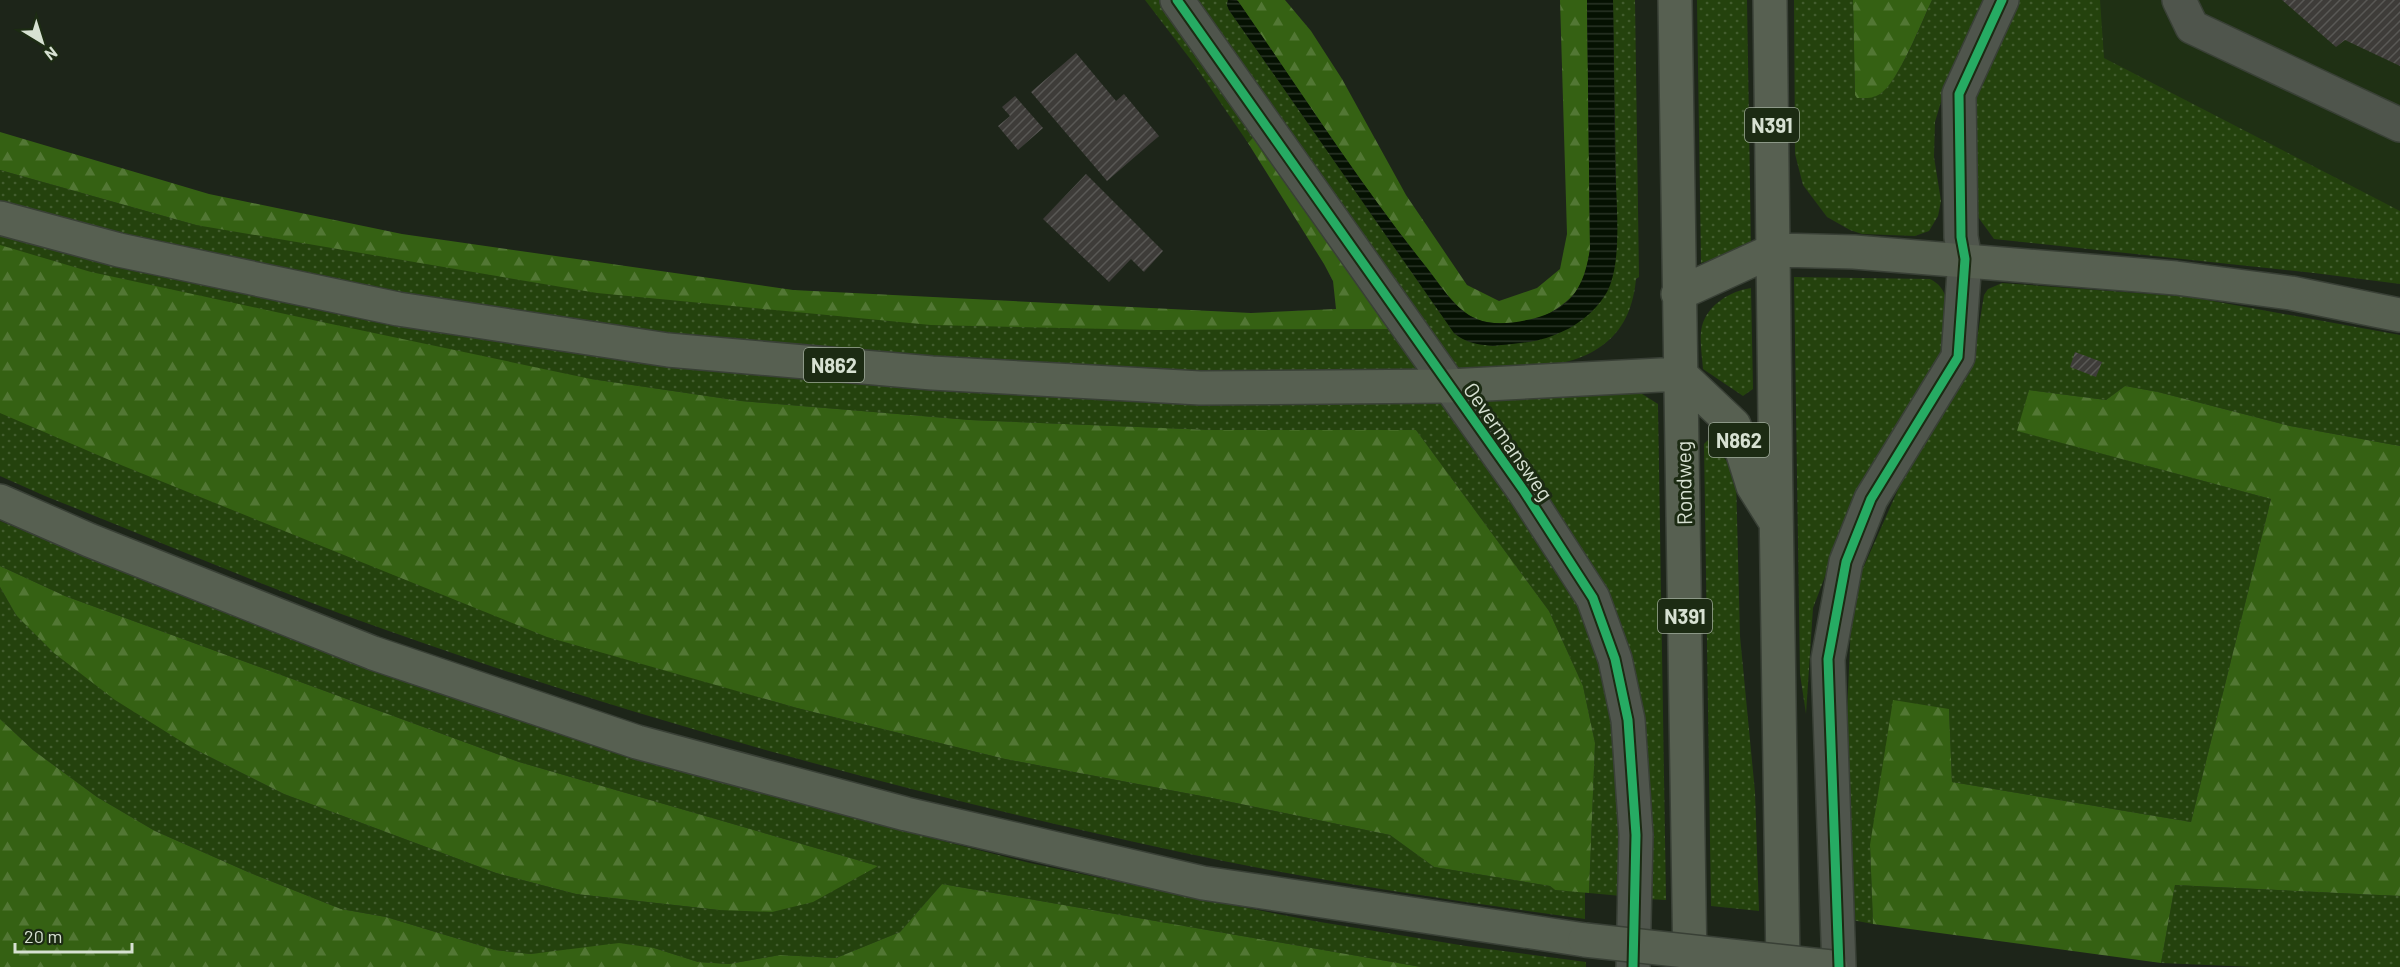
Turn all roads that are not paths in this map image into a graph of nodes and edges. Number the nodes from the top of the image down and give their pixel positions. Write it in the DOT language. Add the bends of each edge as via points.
graph roads {
  1 [pos="1177,0"];
  2 [pos="1675,0"];
  3 [pos="1770,0"];
  4 [pos="2002,0"];
  5 [pos="2179,0"];
  6 [pos="2400,125"];
  7 [pos="0,218"];
  8 [pos="1774,250"];
  9 [pos="1965,260"];
  10 [pos="1678,294"];
  11 [pos="2400,315"];
  12 [pos="1680,374"];
  13 [pos="1448,386"];
  14 [pos="0,501"];
  15 [pos="1775,521"];
  16 [pos="1633,967"];
  17 [pos="1690,967"];
  18 [pos="1783,967"];
  19 [pos="1831,967"];
  20 [pos="1839,967"];
  1 -- 13 [label="street, Oevermansweg"];
  2 -- 10 [label="main road, Rondweg / N391"];
  3 -- 8 [label="main road, N391"];
  4 -- 9 [label="street" via="1959,94 1961,237"];
  5 -- 6 [label="street" via="2192,27"];
  7 -- 13 [label="main road, N862" via="119,250 398,309 668,350 932,373 1200,388"];
  8 -- 9 [label="main road"];
  8 -- 10 [label="main road"];
  8 -- 15 [label="main road, N391"];
  9 -- 11 [label="main road" via="2176,278 2291,293"];
  9 -- 20 [label="street" via="1958,357 1871,499 1846,562 1836,611 1828,658"];
  10 -- 12 [label="main road, Rondweg / N391"];
  12 -- 13 [label="main road, N862"];
  12 -- 15 [label="main road, N862" via="1734,425 1753,486"];
  12 -- 17 [label="main road, Rondweg / N391"];
  13 -- 16 [label="street, Oevermansweg" via="1524,491 1593,598 1615,659 1628,720 1634,779"];
  14 -- 19 [label="main road, bridge" via="373,653 637,742 906,814 1203,884 1585,940"];
  15 -- 18 [label="main road, N391"];
}
